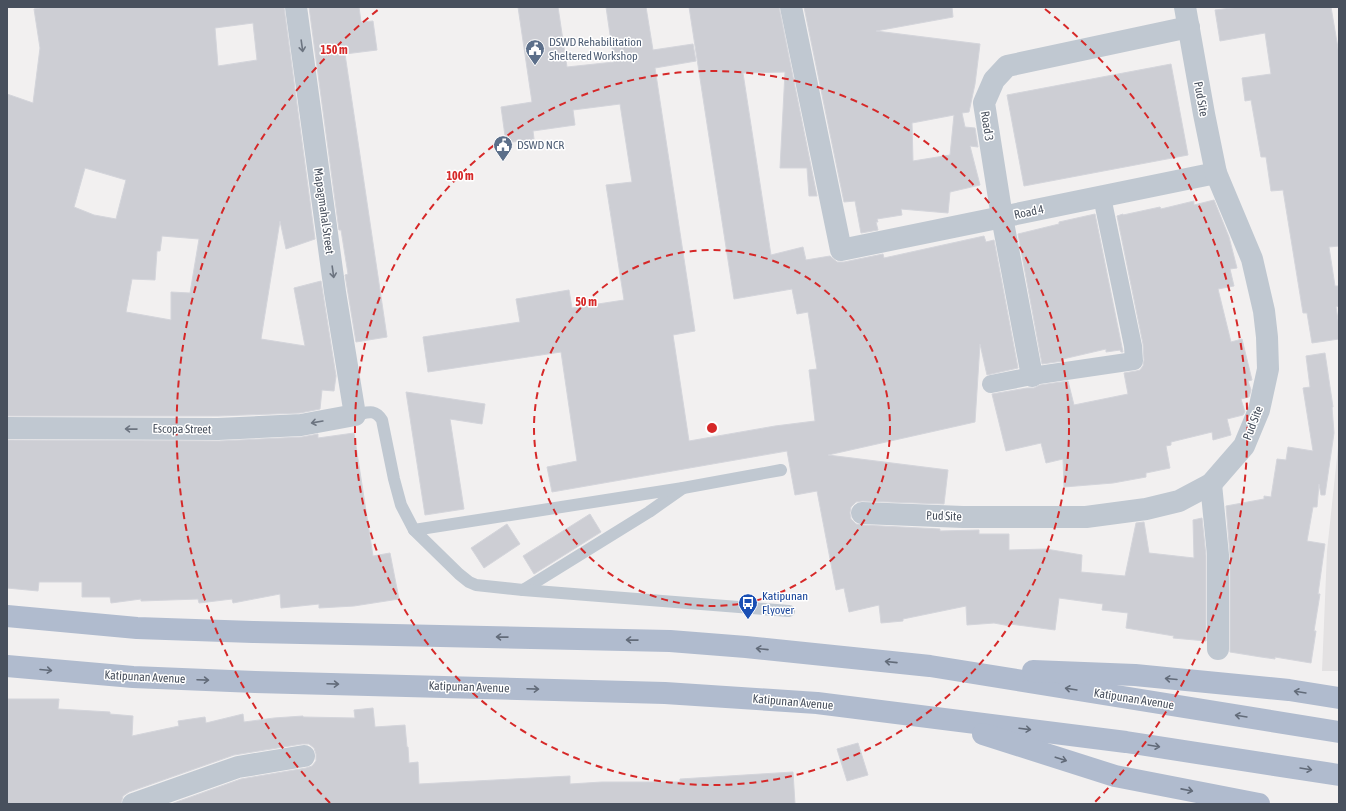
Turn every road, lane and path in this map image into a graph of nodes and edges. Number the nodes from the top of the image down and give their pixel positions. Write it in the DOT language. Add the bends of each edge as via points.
graph roads {
  1 [pos="296,7"];
  2 [pos="791,7"];
  3 [pos="1187,17"];
  4 [pos="1216,173"];
  5 [pos="1102,196"];
  6 [pos="1002,217"];
  7 [pos="1032,376"];
  8 [pos="991,384"];
  9 [pos="355,415"];
  10 [pos="7,428"];
  11 [pos="781,470"];
  12 [pos="1211,484"];
  13 [pos="683,488"];
  14 [pos="862,513"];
  15 [pos="414,530"];
  16 [pos="523,590"];
  17 [pos="788,611"];
  18 [pos="7,616"];
  19 [pos="1218,649"];
  20 [pos="7,666"];
  21 [pos="930,666"];
  22 [pos="1339,698"];
  23 [pos="930,717"];
  24 [pos="1339,732"];
  25 [pos="304,756"];
  26 [pos="1339,775"];
  27 [pos="133,804"];
  28 [pos="1259,804"];
  1 -- 9 [label="street, Mapagmahal Street, one-way" via="335,292"];
  2 -- 6 [label="street, Road 4" via="841,250"];
  3 -- 4 [label="street, Pud Site"];
  3 -- 6 [label="street, Road 3" via="1007,66 994,80 984,103"];
  4 -- 5 [label="street, Road 4"];
  4 -- 12 [label="street, Pud Site" via="1252,259 1264,310 1268,369 1259,410 1244,446"];
  5 -- 6 [label="street, Road 4"];
  5 -- 7 [label="street" via="1134,361"];
  6 -- 7 [label="street, Road 3"];
  7 -- 8 [label="street"];
  9 -- 10 [label="street, Escopa Street, one-way" via="301,425 218,430"];
  9 -- 15 [label="lane" via="372,412 379,414 401,505"];
  11 -- 13 [label="lane"];
  12 -- 14 [label="street, Pud Site" via="1179,501 1146,509 1086,517 963,517"];
  12 -- 19 [label="street" via="1218,555"];
  13 -- 15 [label="lane"];
  13 -- 16 [label="lane" via="650,512"];
  15 -- 16 [label="lane" via="469,582"];
  16 -- 17 [label="lane"];
  21 -- 18 [label="main road, Katipunan Avenue, one-way" via="670,641 145,628"];
  20 -- 23 [label="main road, Katipunan Avenue, one-way" via="133,677 665,693 817,703"];
  22 -- 21 [label="main road, Katipunan Avenue, one-way" via="1289,690 1135,675"];
  24 -- 21 [label="main road, Katipunan Avenue, one-way"];
  23 -- 26 [label="main road, Katipunan Avenue, one-way" via="1126,742"];
  23 -- 28 [label="main road, Katipunan Avenue, one-way" via="1115,776"];
  25 -- 27 [label="street" via="238,767"];
}
